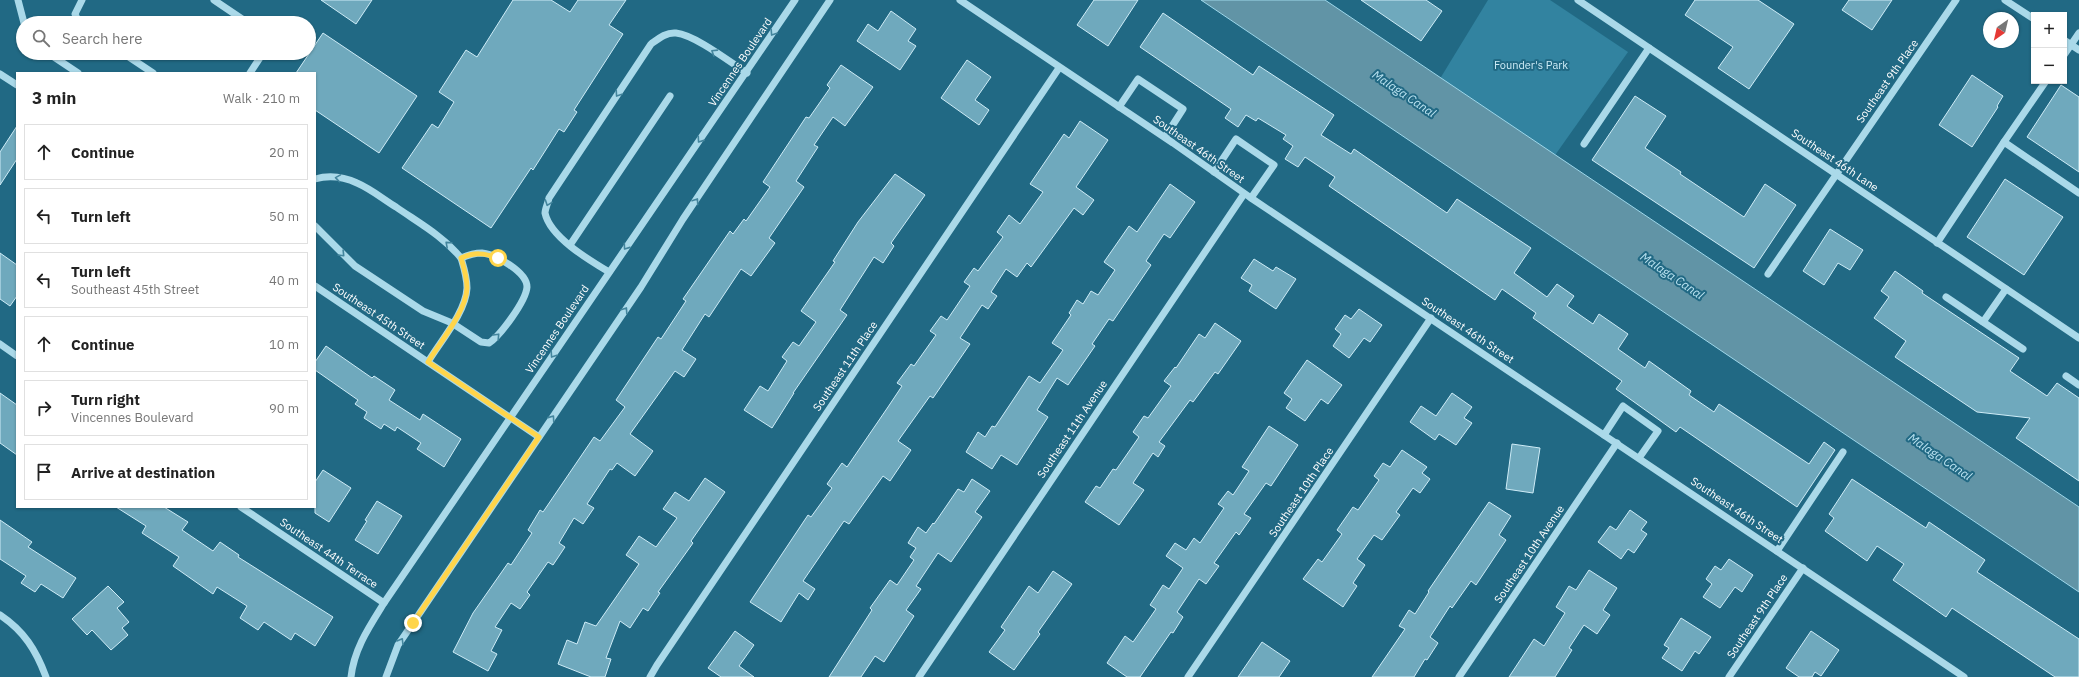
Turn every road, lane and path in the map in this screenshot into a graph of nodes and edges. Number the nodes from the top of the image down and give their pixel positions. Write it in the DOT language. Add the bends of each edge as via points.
graph roads {
  1 [pos="18,0"];
  2 [pos="82,0"];
  3 [pos="214,0"];
  4 [pos="794,0"];
  5 [pos="830,0"];
  6 [pos="960,0"];
  7 [pos="1578,0"];
  8 [pos="1956,0"];
  9 [pos="2005,0"];
  10 [pos="22,16"];
  11 [pos="76,16"];
  12 [pos="238,16"];
  13 [pos="2031,17"];
  14 [pos="2079,33"];
  15 [pos="2067,42"];
  16 [pos="2071,44"];
  17 [pos="1649,48"];
  18 [pos="2067,50"];
  19 [pos="2079,50"];
  20 [pos="58,60"];
  21 [pos="134,60"];
  22 [pos="259,60"];
  23 [pos="1059,68"];
  24 [pos="76,72"];
  25 [pos="152,72"];
  26 [pos="251,72"];
  27 [pos="747,73"];
  28 [pos="0,74"];
  29 [pos="16,84"];
  30 [pos="2044,84"];
  31 [pos="670,96"];
  32 [pos="1119,107"];
  33 [pos="1165,137"];
  34 [pos="2004,142"];
  35 [pos="1584,144"];
  36 [pos="1214,172"];
  37 [pos="1837,174"];
  38 [pos="316,179"];
  39 [pos="2079,193"];
  40 [pos="1244,194"];
  41 [pos="1251,198"];
  42 [pos="316,227"];
  43 [pos="1937,243"];
  44 [pos="570,245"];
  45 [pos="461,258"];
  46 [pos="609,272"];
  47 [pos="1768,274"];
  48 [pos="316,287"];
  49 [pos="2006,289"];
  50 [pos="1946,297"];
  51 [pos="1431,318"];
  52 [pos="1983,322"];
  53 [pos="452,324"];
  54 [pos="2079,338"];
  55 [pos="0,344"];
  56 [pos="2023,349"];
  57 [pos="16,355"];
  58 [pos="428,362"];
  59 [pos="2066,376"];
  60 [pos="2079,385"];
  61 [pos="511,418"];
  62 [pos="1604,434"];
  63 [pos="539,437"];
  64 [pos="1617,443"];
  65 [pos="1843,452"];
  66 [pos="1639,458"];
  67 [pos="242,508"];
  68 [pos="1777,551"];
  69 [pos="1803,568"];
  70 [pos="384,603"];
  71 [pos="0,615"];
  72 [pos="46,677"];
  73 [pos="351,677"];
  74 [pos="386,677"];
  75 [pos="650,677"];
  76 [pos="919,677"];
  77 [pos="1188,677"];
  78 [pos="1459,677"];
  79 [pos="1729,677"];
  80 [pos="1964,677"];
  1 -- 10 [label="street"];
  2 -- 11 [label="street"];
  3 -- 12 [label="street"];
  4 -- 27 [label="street, Vincennes Boulevard, one-way"];
  63 -- 5 [label="street, one-way"];
  6 -- 23 [label="street, Southeast 46th Street"];
  7 -- 17 [label="street, Southeast 46th Lane"];
  8 -- 37 [label="street, Southeast 9th Place"];
  9 -- 13 [label="street"];
  14 -- 16 [label="street"];
  15 -- 16 [label="street"];
  16 -- 18 [label="street"];
  16 -- 19 [label="street"];
  17 -- 35 [label="street"];
  17 -- 37 [label="street, Southeast 46th Lane"];
  20 -- 24 [label="street"];
  21 -- 25 [label="street"];
  22 -- 26 [label="street"];
  23 -- 32 [label="street, Southeast 46th Street"];
  23 -- 75 [label="street, Southeast 11th Place"];
  27 -- 44 [label="street, one-way" via="692,38 676,33 662,35 651,44 549,198 545,212 550,226"];
  27 -- 46 [label="street, Vincennes Boulevard, one-way"];
  28 -- 29 [label="street"];
  30 -- 34 [label="street"];
  31 -- 44 [label="street"];
  32 -- 33 [label="street, Southeast 46th Street"];
  32 -- 33 [label="street" via="1138,79 1183,109"];
  33 -- 36 [label="street, Southeast 46th Street"];
  34 -- 39 [label="street"];
  34 -- 43 [label="street"];
  36 -- 40 [label="street, Southeast 46th Street"];
  36 -- 41 [label="street" via="1236,139 1274,165"];
  37 -- 43 [label="street, Southeast 46th Lane"];
  37 -- 47 [label="street, Southeast 9th Place"];
  45 -- 38 [label="street, one-way" via="450,244 357,183 339,177"];
  40 -- 41 [label="street, Southeast 46th Street"];
  40 -- 76 [label="street, Southeast 11th Avenue"];
  41 -- 51 [label="street, Southeast 46th Street"];
  42 -- 53 [label="street, one-way" via="355,266 423,311"];
  43 -- 49 [label="street, Southeast 46th Lane"];
  44 -- 46 [label="street"];
  45 -- 53 [label="street" via="466,273 467,289 463,304"];
  53 -- 45 [label="street, one-way" via="481,342 489,343 497,338 525,296 527,286 523,276 498,258 483,253"];
  46 -- 61 [label="street, Vincennes Boulevard, one-way"];
  48 -- 58 [label="street, Southeast 45th Street"];
  49 -- 52 [label="street"];
  49 -- 54 [label="street, Southeast 46th Lane"];
  50 -- 52 [label="street"];
  51 -- 62 [label="street, Southeast 46th Street"];
  51 -- 77 [label="street, Southeast 10th Place"];
  52 -- 56 [label="street"];
  53 -- 58 [label="street"];
  55 -- 57 [label="street"];
  58 -- 61 [label="street, Southeast 45th Street"];
  59 -- 60 [label="street"];
  61 -- 63 [label="street, Southeast 45th Street"];
  61 -- 70 [label="street, Vincennes Boulevard"];
  62 -- 64 [label="street, Southeast 46th Street"];
  62 -- 66 [label="street" via="1623,406 1658,431"];
  74 -- 63 [label="street, one-way" via="398,645"];
  64 -- 66 [label="street, Southeast 46th Street"];
  64 -- 78 [label="street, Southeast 10th Avenue"];
  65 -- 68 [label="street"];
  66 -- 68 [label="street, Southeast 46th Street"];
  67 -- 70 [label="street, Southeast 44th Terrace"];
  68 -- 69 [label="street, Southeast 46th Street"];
  69 -- 79 [label="street, Southeast 9th Place"];
  69 -- 80 [label="street, Southeast 46th Street"];
  70 -- 73 [label="street, Vincennes Boulevard" via="356,652"];
  71 -- 72 [label="street" via="27,638 38,656"];
}
